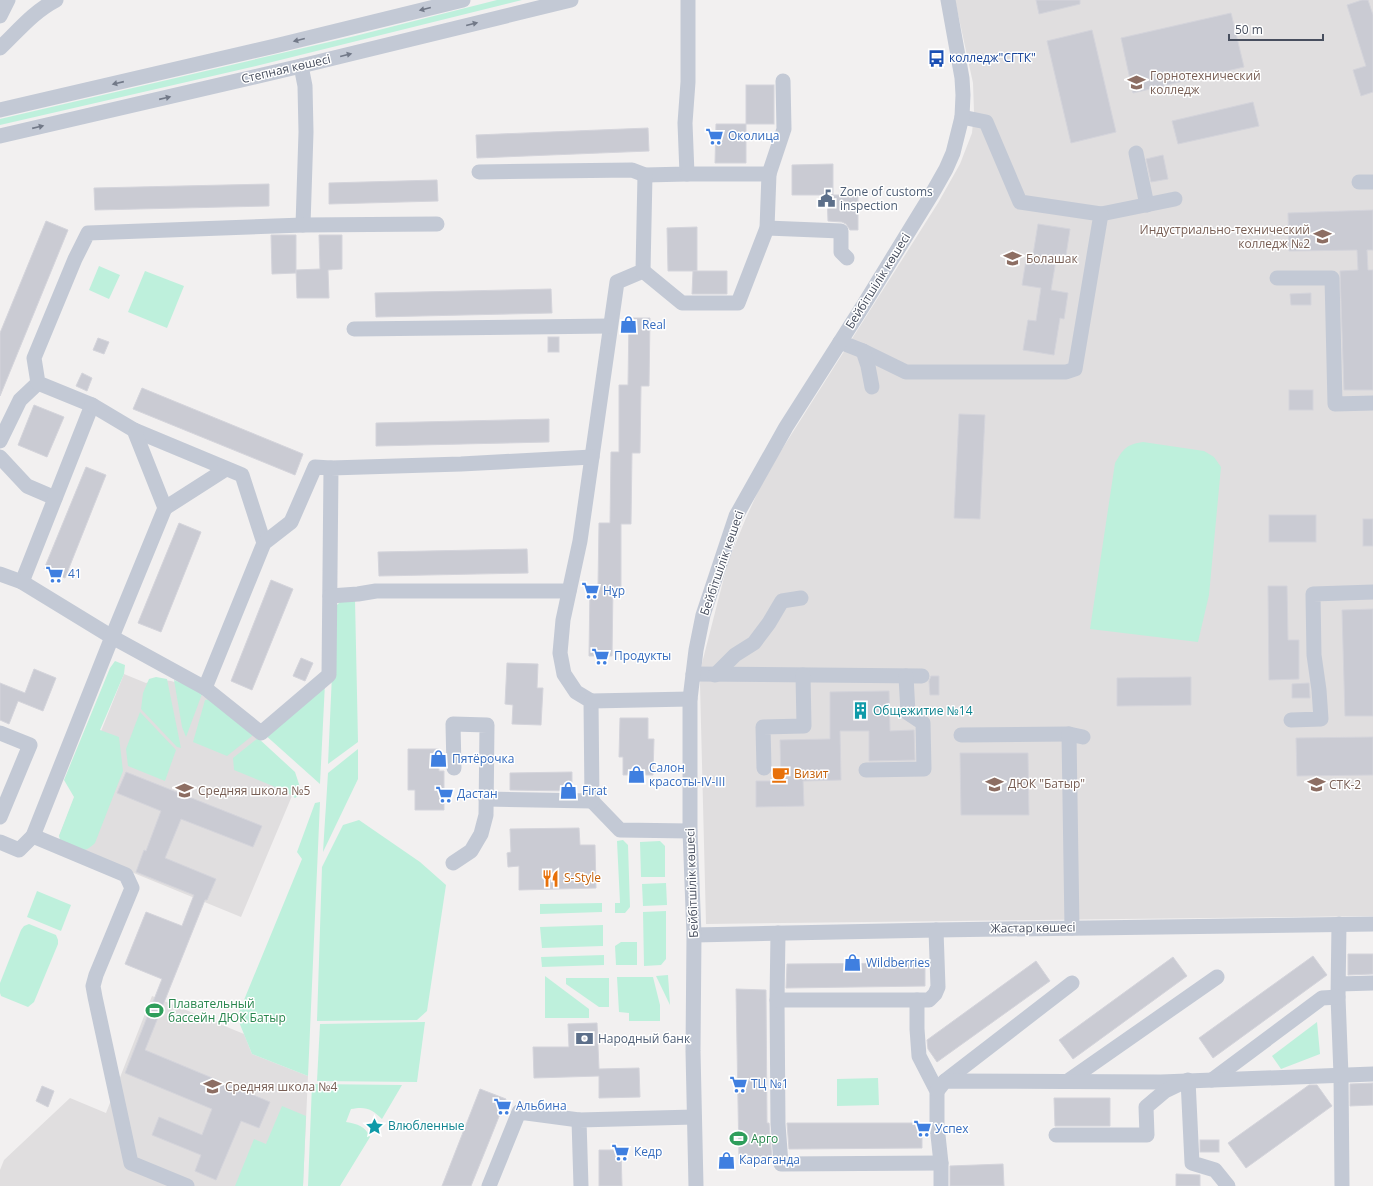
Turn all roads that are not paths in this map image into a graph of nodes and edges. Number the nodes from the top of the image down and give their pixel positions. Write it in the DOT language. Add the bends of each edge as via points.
graph roads {
  1 [pos="8,0"];
  2 [pos="56,0"];
  3 [pos="463,0"];
  4 [pos="571,0"];
  5 [pos="688,0"];
  6 [pos="948,0"];
  7 [pos="0,16"];
  8 [pos="0,48"];
  9 [pos="301,66"];
  10 [pos="783,81"];
  11 [pos="0,110"];
  12 [pos="962,117"];
  13 [pos="0,136"];
  14 [pos="1136,153"];
  15 [pos="479,172"];
  16 [pos="687,174"];
  17 [pos="768,174"];
  18 [pos="645,175"];
  19 [pos="1175,199"];
  20 [pos="1147,205"];
  21 [pos="1101,214"];
  22 [pos="437,224"];
  23 [pos="302,225"];
  24 [pos="767,228"];
  25 [pos="847,258"];
  26 [pos="643,271"];
  27 [pos="1277,278"];
  28 [pos="610,326"];
  29 [pos="354,329"];
  30 [pos="840,342"];
  31 [pos="863,351"];
  32 [pos="38,383"];
  33 [pos="872,387"];
  34 [pos="1373,403"];
  35 [pos="92,405"];
  36 [pos="134,430"];
  37 [pos="0,441"];
  38 [pos="0,457"];
  39 [pos="592,457"];
  40 [pos="331,468"];
  41 [pos="226,469"];
  42 [pos="55,498"];
  43 [pos="165,508"];
  44 [pos="264,543"];
  45 [pos="0,574"];
  46 [pos="22,582"];
  47 [pos="569,591"];
  48 [pos="1373,592"];
  49 [pos="330,596"];
  50 [pos="801,598"];
  51 [pos="112,637"];
  52 [pos="693,674"];
  53 [pos="715,675"];
  54 [pos="803,675"];
  55 [pos="906,676"];
  56 [pos="922,676"];
  57 [pos="206,688"];
  58 [pos="690,699"];
  59 [pos="591,701"];
  60 [pos="1292,720"];
  61 [pos="0,733"];
  62 [pos="961,735"];
  63 [pos="454,768"];
  64 [pos="764,768"];
  65 [pos="866,770"];
  66 [pos="486,799"];
  67 [pos="592,801"];
  68 [pos="0,817"];
  69 [pos="690,831"];
  70 [pos="33,836"];
  71 [pos="0,842"];
  72 [pos="453,863"];
  73 [pos="1339,924"];
  74 [pos="1373,924"];
  75 [pos="1072,928"];
  76 [pos="936,930"];
  77 [pos="778,934"];
  78 [pos="694,935"];
  79 [pos="1217,978"];
  80 [pos="1072,983"];
  81 [pos="1373,983"];
  82 [pos="1338,990"];
  83 [pos="777,1000"];
  84 [pos="917,1000"];
  85 [pos="1373,1074"];
  86 [pos="1341,1075"];
  87 [pos="1188,1080"];
  88 [pos="1212,1080"];
  89 [pos="1068,1081"];
  90 [pos="941,1086"];
  91 [pos="694,1117"];
  92 [pos="579,1120"];
  93 [pos="1056,1135"];
  94 [pos="941,1163"];
  95 [pos="187,1186"];
  96 [pos="489,1186"];
  97 [pos="581,1186"];
  98 [pos="696,1186"];
  99 [pos="941,1186"];
  100 [pos="1228,1186"];
  101 [pos="1342,1186"];
  1 -- 7 [label="street"];
  2 -- 8 [label="street" via="22,25"];
  3 -- 11 [label="street, Степная көшесі, one-way"];
  9 -- 4 [label="street, Степная көшесі, one-way"];
  5 -- 16 [label="street" via="688,82 684,123"];
  6 -- 12 [label="street, Бейбітшілік көшесі" via="962,78"];
  13 -- 9 [label="street, Степная көшесі, one-way"];
  9 -- 23 [label="street" via="305,86 306,132"];
  10 -- 17 [label="street" via="784,129"];
  12 -- 21 [label="street" via="986,122 1020,202"];
  12 -- 30 [label="street, Бейбітшілік көшесі" via="946,169"];
  14 -- 20 [label="street"];
  15 -- 18 [label="street" via="632,170"];
  16 -- 17 [label="street"];
  16 -- 18 [label="street"];
  17 -- 24 [label="street"];
  18 -- 26 [label="street"];
  19 -- 20 [label="street"];
  20 -- 21 [label="street"];
  21 -- 31 [label="street" via="1075,368 1066,372 906,372"];
  22 -- 23 [label="street"];
  23 -- 32 [label="street" via="88,233 34,358"];
  24 -- 25 [label="street" via="841,231 841,252"];
  24 -- 26 [label="street" via="738,303 682,303"];
  26 -- 28 [label="street" via="617,282"];
  27 -- 34 [label="street" via="1332,278 1335,404"];
  28 -- 29 [label="street"];
  28 -- 39 [label="street"];
  30 -- 31 [label="street"];
  30 -- 52 [label="street, Бейбітшілік көшесі" via="786,427 736,516 703,615"];
  31 -- 33 [label="street"];
  32 -- 35 [label="street"];
  32 -- 37 [label="street" via="20,400"];
  35 -- 36 [label="street"];
  35 -- 42 [label="street"];
  36 -- 41 [label="street"];
  36 -- 43 [label="street"];
  38 -- 42 [label="street" via="28,486"];
  39 -- 40 [label="street"];
  39 -- 47 [label="street" via="580,541"];
  40 -- 44 [label="street" via="315,467 291,522"];
  40 -- 49 [label="street"];
  41 -- 43 [label="street"];
  41 -- 44 [label="street" via="242,476"];
  42 -- 46 [label="street"];
  43 -- 51 [label="street"];
  44 -- 57 [label="street"];
  45 -- 46 [label="street"];
  46 -- 51 [label="street"];
  47 -- 49 [label="street" via="376,591"];
  47 -- 59 [label="street" via="560,653 564,674 576,692"];
  48 -- 60 [label="street" via="1313,594 1314,655 1321,719"];
  49 -- 57 [label="street" via="329,675 261,733"];
  50 -- 53 [label="street" via="782,601 754,643 735,655"];
  51 -- 57 [label="street"];
  51 -- 70 [label="street"];
  52 -- 53 [label="street"];
  52 -- 58 [label="street, Бейбітшілік көшесі"];
  53 -- 54 [label="street"];
  54 -- 55 [label="street"];
  54 -- 64 [label="street" via="804,726 763,727"];
  55 -- 56 [label="street"];
  55 -- 65 [label="street" via="908,713 923,723 924,769"];
  58 -- 59 [label="street"];
  58 -- 69 [label="street, Бейбітшілік көшесі"];
  59 -- 67 [label="street"];
  61 -- 68 [label="street" via="30,744"];
  62 -- 75 [label="street" via="1076,735"];
  63 -- 66 [label="street" via="453,724 487,725"];
  66 -- 67 [label="street"];
  66 -- 72 [label="street" via="486,815 481,834 471,851"];
  67 -- 69 [label="street" via="620,830"];
  69 -- 78 [label="street, Бейбітшілік көшесі"];
  70 -- 71 [label="street" via="19,850"];
  70 -- 95 [label="street" via="126,875 132,888 96,975 95,997 131,1163"];
  73 -- 74 [label="street, Жастар көшесі"];
  73 -- 75 [label="street, Жастар көшесі"];
  73 -- 82 [label="street"];
  75 -- 76 [label="street, Жастар көшесі"];
  76 -- 77 [label="street, Жастар көшесі"];
  76 -- 84 [label="street" via="938,987 928,1000"];
  77 -- 78 [label="street, Жастар көшесі"];
  77 -- 83 [label="street"];
  78 -- 91 [label="street, Бейбітшілік көшесі"];
  79 -- 89 [label="street"];
  80 -- 90 [label="street"];
  81 -- 82 [label="street"];
  82 -- 86 [label="street"];
  82 -- 88 [label="street" via="1322,998"];
  83 -- 84 [label="street"];
  83 -- 94 [label="street" via="778,1124 781,1164"];
  84 -- 90 [label="street" via="919,1056"];
  85 -- 86 [label="street"];
  86 -- 88 [label="street"];
  86 -- 101 [label="street"];
  87 -- 88 [label="street"];
  87 -- 89 [label="street"];
  87 -- 93 [label="street" via="1165,1091 1146,1107 1147,1136"];
  87 -- 100 [label="street" via="1192,1163 1215,1170"];
  89 -- 90 [label="street"];
  90 -- 94 [label="street" via="937,1126"];
  91 -- 92 [label="street"];
  91 -- 98 [label="street, Бейбітшілік көшесі"];
  92 -- 96 [label="street" via="519,1112"];
  92 -- 97 [label="street"];
  94 -- 99 [label="street"];
}
